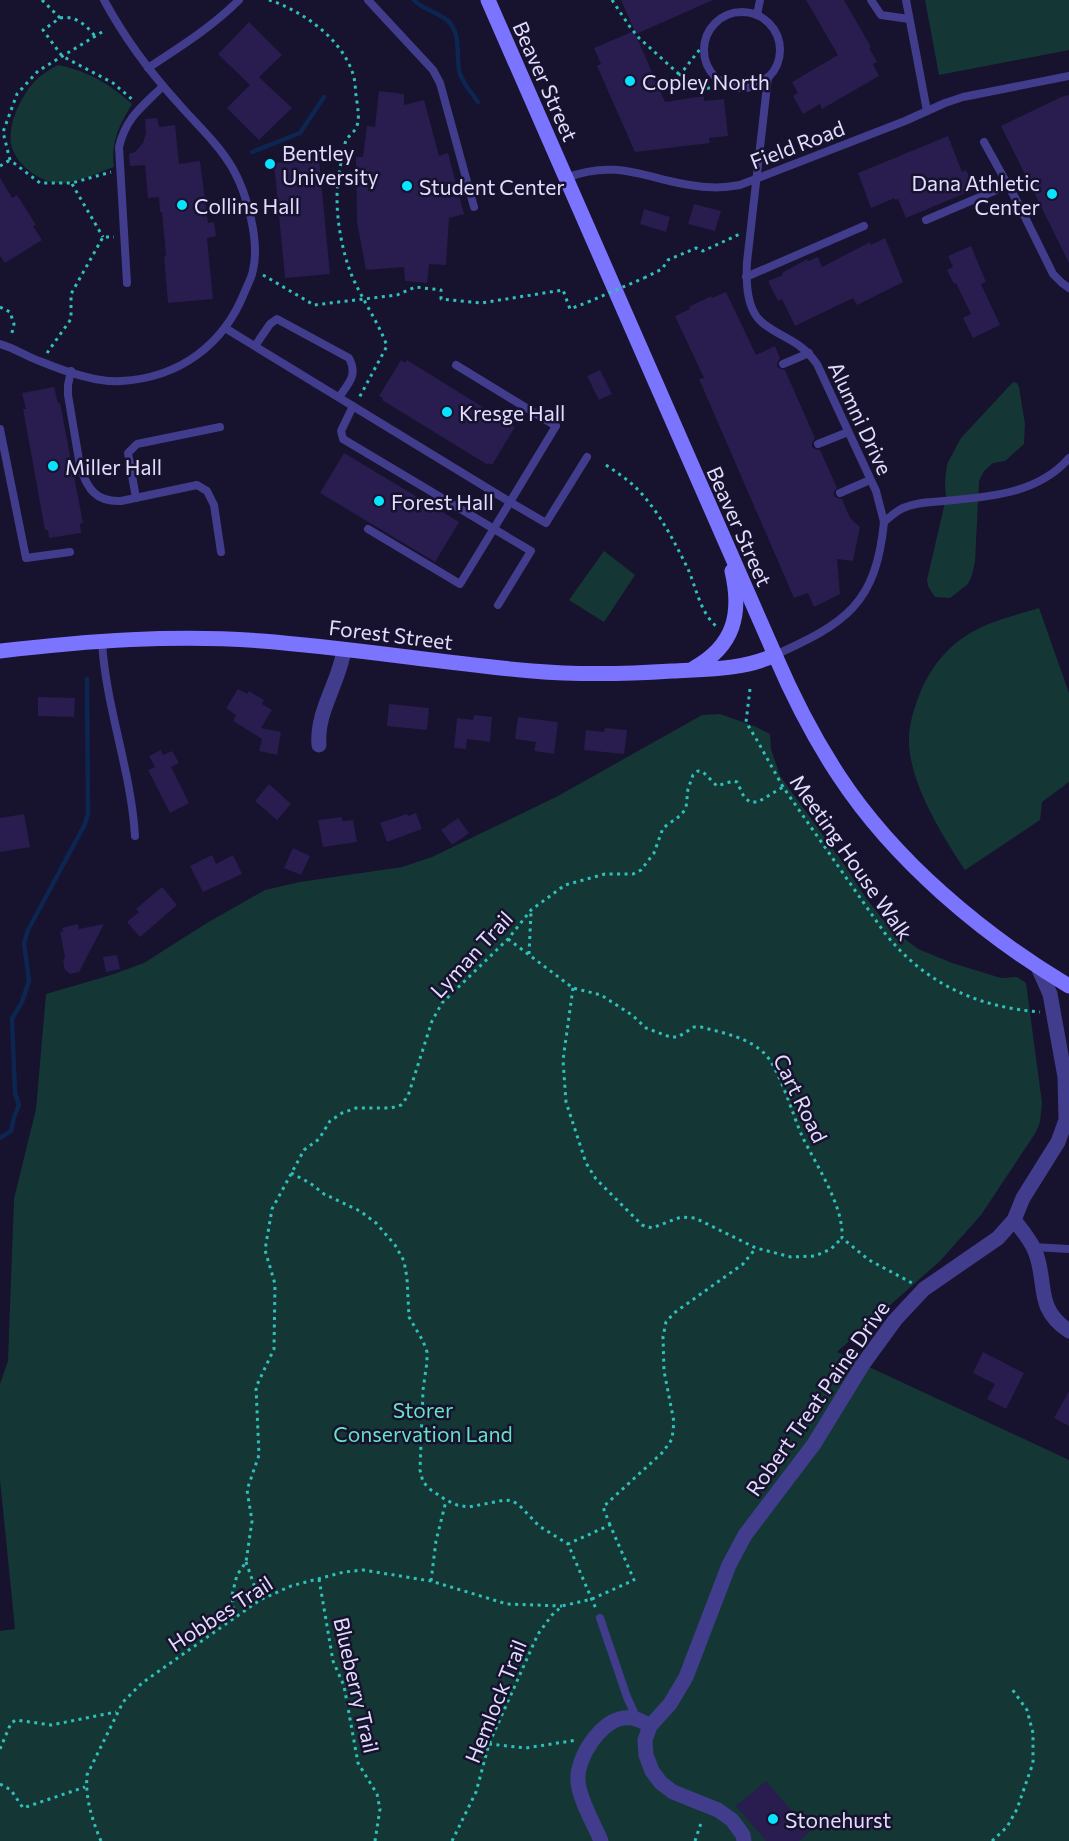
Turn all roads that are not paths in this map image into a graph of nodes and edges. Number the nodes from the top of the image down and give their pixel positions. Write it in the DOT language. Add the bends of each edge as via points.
graph roads {
  1 [pos="104,0"];
  2 [pos="239,0"];
  3 [pos="368,0"];
  4 [pos="488,0"];
  5 [pos="760,0"];
  6 [pos="870,0"];
  7 [pos="906,0"];
  8 [pos="756,15"];
  9 [pos="909,19"];
  10 [pos="148,68"];
  11 [pos="1069,76"];
  12 [pos="768,78"];
  13 [pos="163,86"];
  14 [pos="927,111"];
  15 [pos="984,142"];
  16 [pos="566,177"];
  17 [pos="757,180"];
  18 [pos="1008,185"];
  19 [pos="474,207"];
  20 [pos="926,220"];
  21 [pos="864,226"];
  22 [pos="746,277"];
  23 [pos="127,283"];
  24 [pos="1069,288"];
  25 [pos="225,328"];
  26 [pos="5,346"];
  27 [pos="255,346"];
  28 [pos="809,353"];
  29 [pos="783,364"];
  30 [pos="456,365"];
  31 [pos="71,371"];
  32 [pos="339,397"];
  33 [pos="354,406"];
  34 [pos="220,427"];
  35 [pos="0,429"];
  36 [pos="848,432"];
  37 [pos="818,444"];
  38 [pos="587,457"];
  39 [pos="1069,458"];
  40 [pos="870,480"];
  41 [pos="840,492"];
  42 [pos="136,498"];
  43 [pos="510,501"];
  44 [pos="884,522"];
  45 [pos="494,528"];
  46 [pos="719,528"];
  47 [pos="368,530"];
  48 [pos="70,552"];
  49 [pos="220,552"];
  50 [pos="498,605"];
  51 [pos="102,642"];
  52 [pos="344,650"];
  53 [pos="0,651"];
  54 [pos="775,655"];
  55 [pos="690,670"];
  56 [pos="319,746"];
  57 [pos="135,836"];
  58 [pos="1038,967"];
  59 [pos="1069,986"];
  60 [pos="1069,1043"];
  61 [pos="1062,1058"];
  62 [pos="1066,1127"];
  63 [pos="1014,1220"];
  64 [pos="1033,1247"];
  65 [pos="1069,1249"];
  66 [pos="1069,1331"];
  67 [pos="600,1618"];
  68 [pos="644,1722"];
  69 [pos="601,1841"];
  70 [pos="744,1841"];
  1 -- 10 [label="lane"];
  2 -- 10 [label="lane"];
  3 -- 19 [label="lane" via="433,70 440,83"];
  4 -- 16 [label="main road, Beaver Street"];
  5 -- 8 [label="lane"];
  6 -- 9 [label="lane" via="881,15"];
  7 -- 9 [label="lane"];
  8 -- 12 [label="lane" via="773,28 780,48"];
  8 -- 12 [label="lane" via="746,12 723,17 708,33 704,55 714,76 734,87 746,88"];
  9 -- 14 [label="lane"];
  10 -- 13 [label="lane"];
  11 -- 14 [label="lane" via="963,97"];
  12 -- 17 [label="lane, Alumni Drive"];
  13 -- 23 [label="lane" via="134,114 119,147"];
  13 -- 25 [label="lane" via="215,142 249,207 254,269"];
  14 -- 17 [label="lane, Field Road"];
  15 -- 18 [label="lane"];
  16 -- 17 [label="lane, Field Road" via="610,168 706,187"];
  16 -- 46 [label="main road, Beaver Street"];
  17 -- 22 [label="lane, Alumni Drive"];
  18 -- 20 [label="lane"];
  18 -- 24 [label="lane" via="1053,274"];
  21 -- 22 [label="lane"];
  22 -- 28 [label="lane, Alumni Drive" via="751,305 763,324"];
  25 -- 27 [label="lane"];
  25 -- 31 [label="lane" via="206,350 178,367 148,377 119,381"];
  26 -- 31 [label="lane"];
  27 -- 32 [label="lane"];
  27 -- 32 [label="lane" via="277,319 349,358 354,366 352,380"];
  28 -- 29 [label="lane"];
  28 -- 36 [label="lane, Alumni Drive"];
  30 -- 43 [label="lane" via="556,426"];
  31 -- 42 [label="lane" via="69,395 84,478 99,497 109,501"];
  32 -- 33 [label="lane"];
  33 -- 43 [label="lane"];
  33 -- 45 [label="lane" via="341,431 343,439"];
  34 -- 42 [label="lane" via="137,444 128,453"];
  35 -- 48 [label="lane" via="26,558"];
  36 -- 37 [label="lane"];
  36 -- 40 [label="lane, Alumni Drive"];
  38 -- 43 [label="lane" via="546,524"];
  39 -- 44 [label="lane" via="1017,491 919,503 904,507"];
  40 -- 41 [label="lane"];
  40 -- 44 [label="lane, Alumni Drive"];
  42 -- 49 [label="lane" via="197,485 207,491 214,504"];
  43 -- 45 [label="lane"];
  44 -- 54 [label="lane" via="876,567 859,602 830,628"];
  45 -- 47 [label="lane" via="460,584"];
  45 -- 50 [label="lane" via="531,551"];
  46 -- 54 [label="main road, Beaver Street"];
  46 -- 55 [label="main road" via="735,588 735,619 718,651"];
  51 -- 52 [label="main road, Forest Street" via="217,639"];
  51 -- 53 [label="main road, Forest Street"];
  51 -- 57 [label="lane"];
  52 -- 55 [label="main road, Forest Street" via="533,671 607,674"];
  52 -- 56 [label="street" via="321,718"];
  54 -- 55 [label="main road, Forest Street" via="747,665"];
  54 -- 58 [label="main road, Beaver Street" via="820,745 868,814 948,898"];
  58 -- 59 [label="main road, Beaver Street"];
  58 -- 61 [label="street, Robert Treat Paine Drive" via="1050,994"];
  60 -- 61 [label="street"];
  61 -- 62 [label="street, Robert Treat Paine Drive"];
  62 -- 63 [label="street, Robert Treat Paine Drive"];
  63 -- 64 [label="street"];
  63 -- 68 [label="street, Robert Treat Paine Drive" via="998,1238 924,1289 895,1320 814,1444 745,1535 729,1565 686,1677 670,1704"];
  64 -- 65 [label="lane"];
  64 -- 66 [label="street" via="1047,1308"];
  67 -- 68 [label="lane" via="627,1697"];
  68 -- 69 [label="street" via="622,1718 608,1725 586,1750 579,1766 578,1781"];
  68 -- 70 [label="street" via="646,1755 661,1784 718,1810 732,1820"];
}
